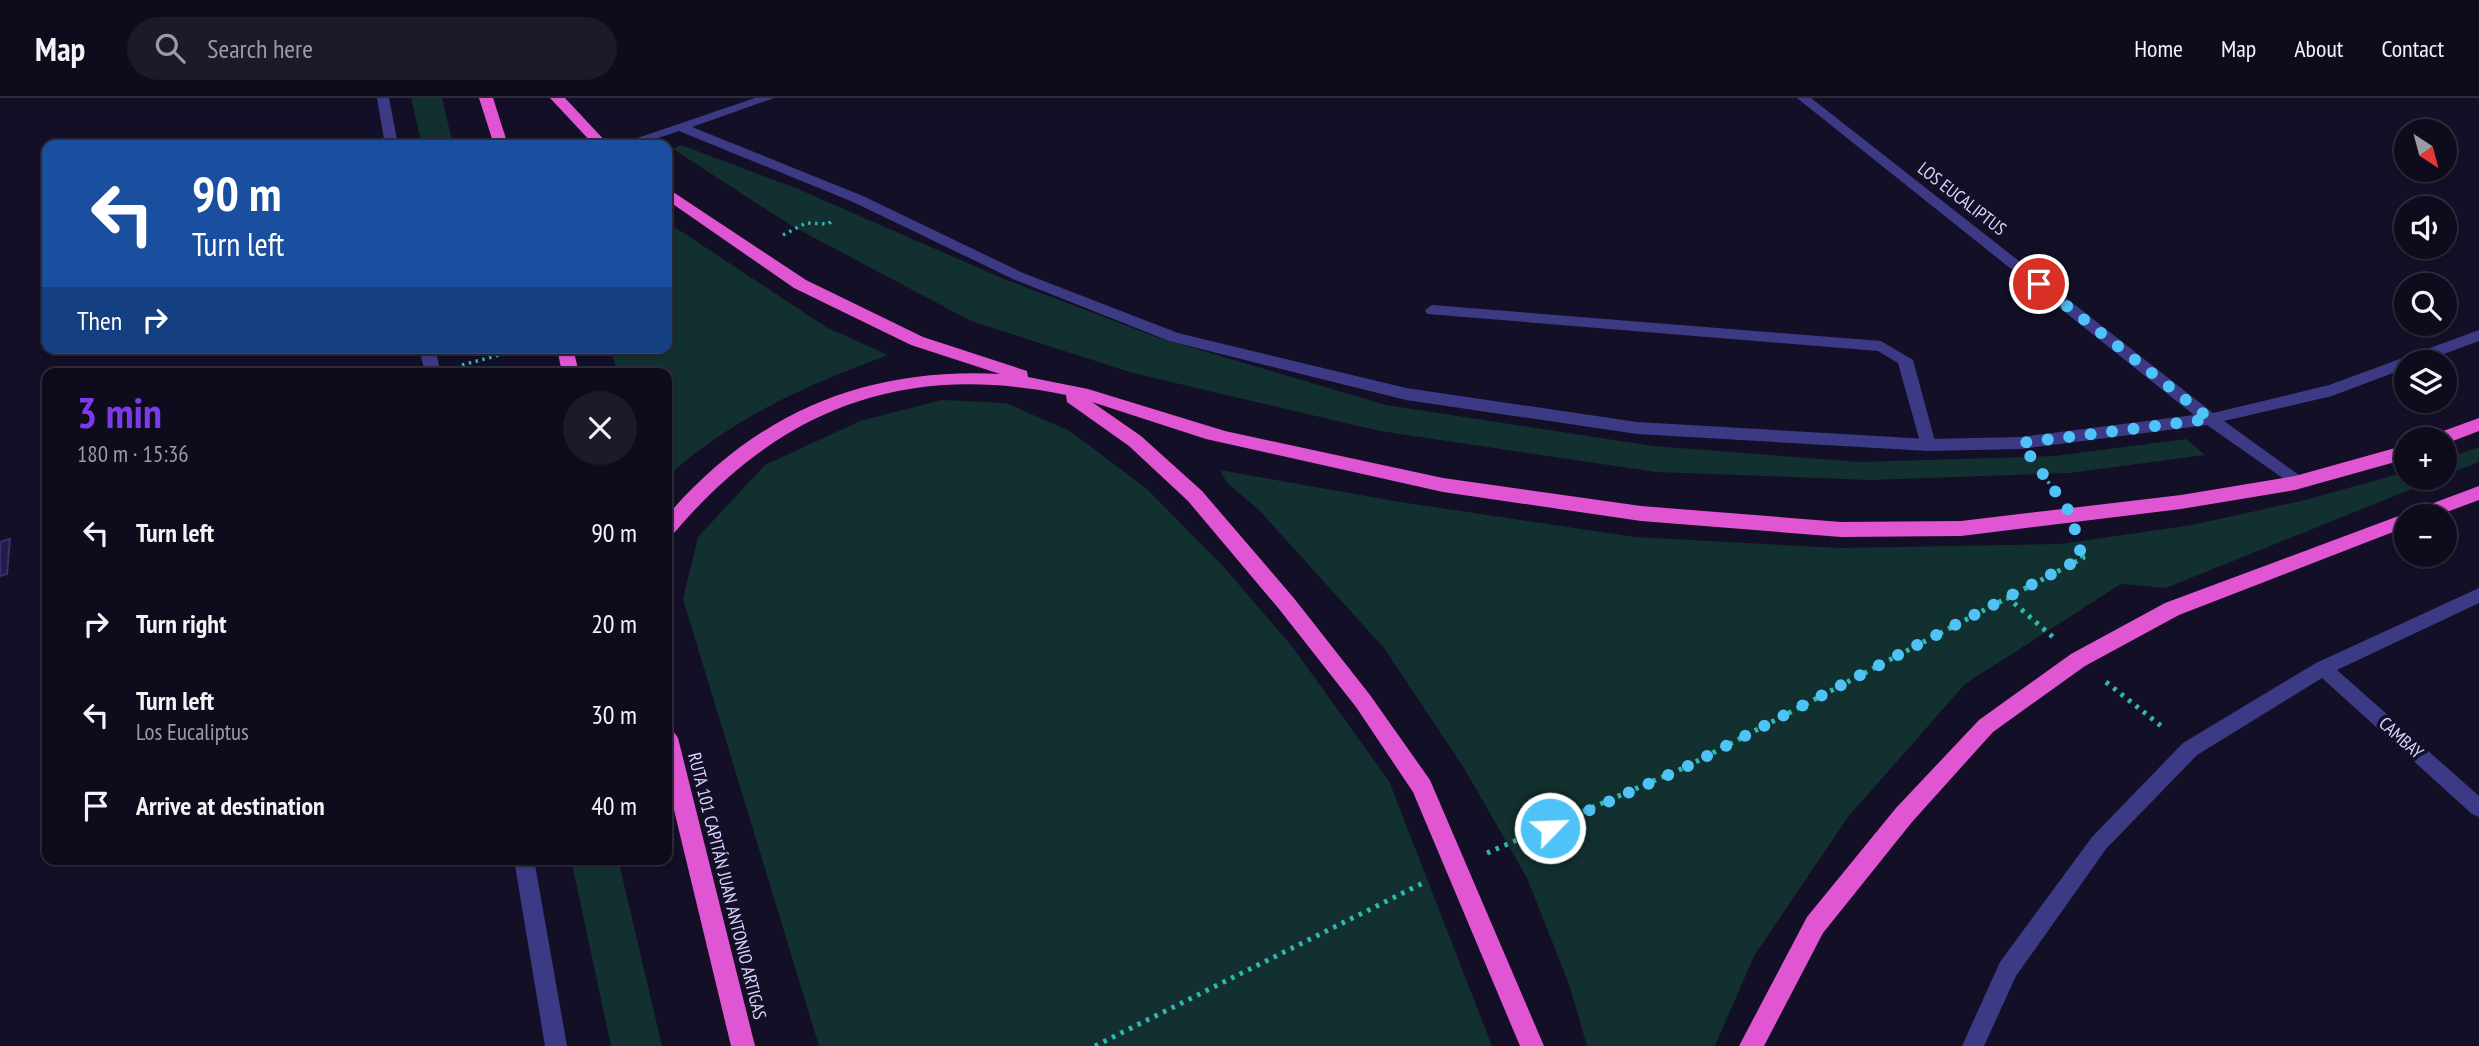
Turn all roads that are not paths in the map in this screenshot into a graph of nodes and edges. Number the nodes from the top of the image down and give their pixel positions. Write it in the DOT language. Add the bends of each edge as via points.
graph roads {
  1 [pos="383,98"];
  2 [pos="486,98"];
  3 [pos="557,98"];
  4 [pos="768,98"];
  5 [pos="1804,98"];
  6 [pos="680,127"];
  7 [pos="391,140"];
  8 [pos="499,140"];
  9 [pos="597,140"];
  10 [pos="640,140"];
  11 [pos="672,196"];
  12 [pos="1432,310"];
  13 [pos="2479,335"];
  14 [pos="1058,387"];
  15 [pos="2210,419"];
  16 [pos="2479,424"];
  17 [pos="2457,433"];
  18 [pos="1928,445"];
  19 [pos="2394,456"];
  20 [pos="2297,482"];
  21 [pos="2479,492"];
  22 [pos="2448,504"];
  23 [pos="672,521"];
  24 [pos="2394,525"];
  25 [pos="2479,595"];
  26 [pos="2323,668"];
  27 [pos="672,758"];
  28 [pos="2479,808"];
  29 [pos="525,865"];
  30 [pos="556,1046"];
  31 [pos="743,1046"];
  32 [pos="1532,1046"];
  33 [pos="1751,1046"];
  34 [pos="1973,1046"];
  1 -- 7 [label="street"];
  2 -- 8 [label="highway"];
  3 -- 9 [label="highway"];
  4 -- 6 [label="street"];
  5 -- 15 [label="street, LOS EUCALIPTUS"];
  6 -- 10 [label="street"];
  6 -- 18 [label="street" via="858,199 1018,276 1174,337 1406,394 1637,428"];
  11 -- 14 [label="highway" via="800,284 916,341"];
  12 -- 18 [label="street" via="1881,346 1905,360"];
  13 -- 15 [label="street" via="2332,390"];
  14 -- 20 [label="highway" via="1187,427 1348,466 1486,493 1651,516 1800,527 1940,530 2213,500"];
  14 -- 23 [label="highway" via="986,379 925,382 866,393 795,417 742,450 689,499"];
  14 -- 32 [label="highway" via="1135,441 1195,496 1363,701 1422,787"];
  15 -- 18 [label="street" via="2021,443"];
  15 -- 20 [label="street, LOS EUCALIPTUS"];
  16 -- 17 [label="highway"];
  19 -- 20 [label="highway"];
  21 -- 22 [label="highway"];
  24 -- 33 [label="highway" via="2172,609 2078,660 1986,726 1904,815 1815,925"];
  25 -- 26 [label="street"];
  26 -- 28 [label="street, CAMBAY"];
  26 -- 34 [label="street" via="2190,749 2099,843 2008,969"];
  27 -- 31 [label="highway, RUTA 101 CAPITÁN JUAN ANTONIO ARTIGAS"];
  29 -- 30 [label="street"];
}
